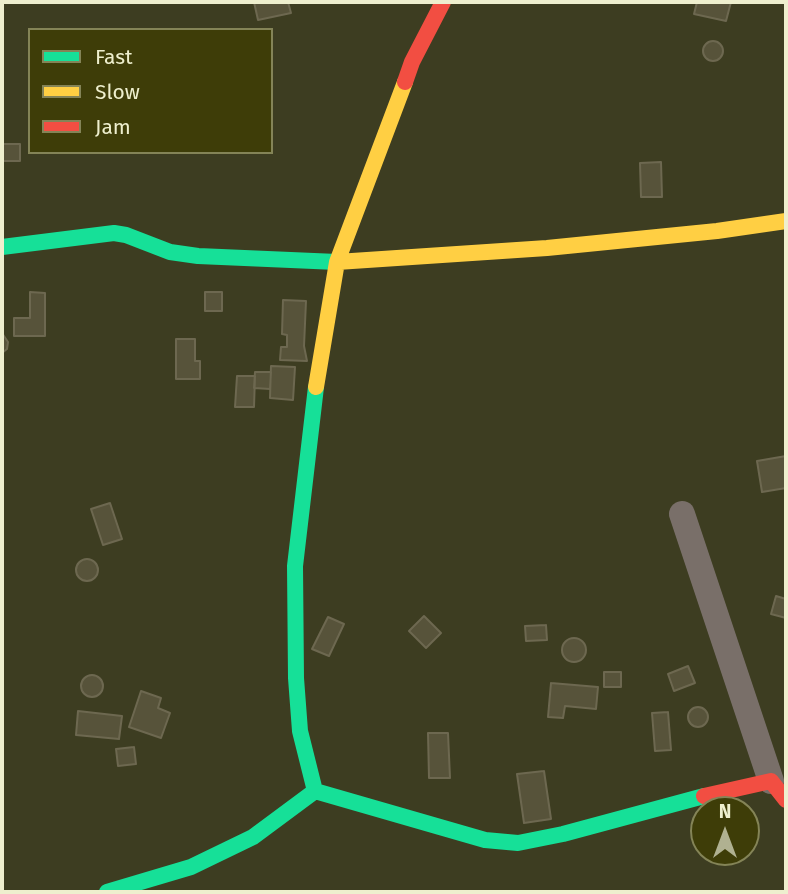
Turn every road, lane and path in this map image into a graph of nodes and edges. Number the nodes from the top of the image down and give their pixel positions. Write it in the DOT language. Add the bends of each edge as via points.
graph roads {
  1 [pos="443,2"];
  2 [pos="786,221"];
  3 [pos="2,247"];
  4 [pos="337,262"];
  5 [pos="682,514"];
  6 [pos="315,791"];
  7 [pos="778,791"];
  8 [pos="107,892"];
  1 -- 4 [label="street" via="412,62"];
  2 -- 4 [label="street" via="547,247"];
  3 -- 4 [label="street" via="114,233 170,252 198,256"];
  4 -- 6 [label="street" via="313,404 295,566 300,731"];
  5 -- 7 [label="street"];
  6 -- 7 [label="street" via="485,840 518,843 720,792"];
  6 -- 8 [label="street" via="253,837 204,861"];
}
